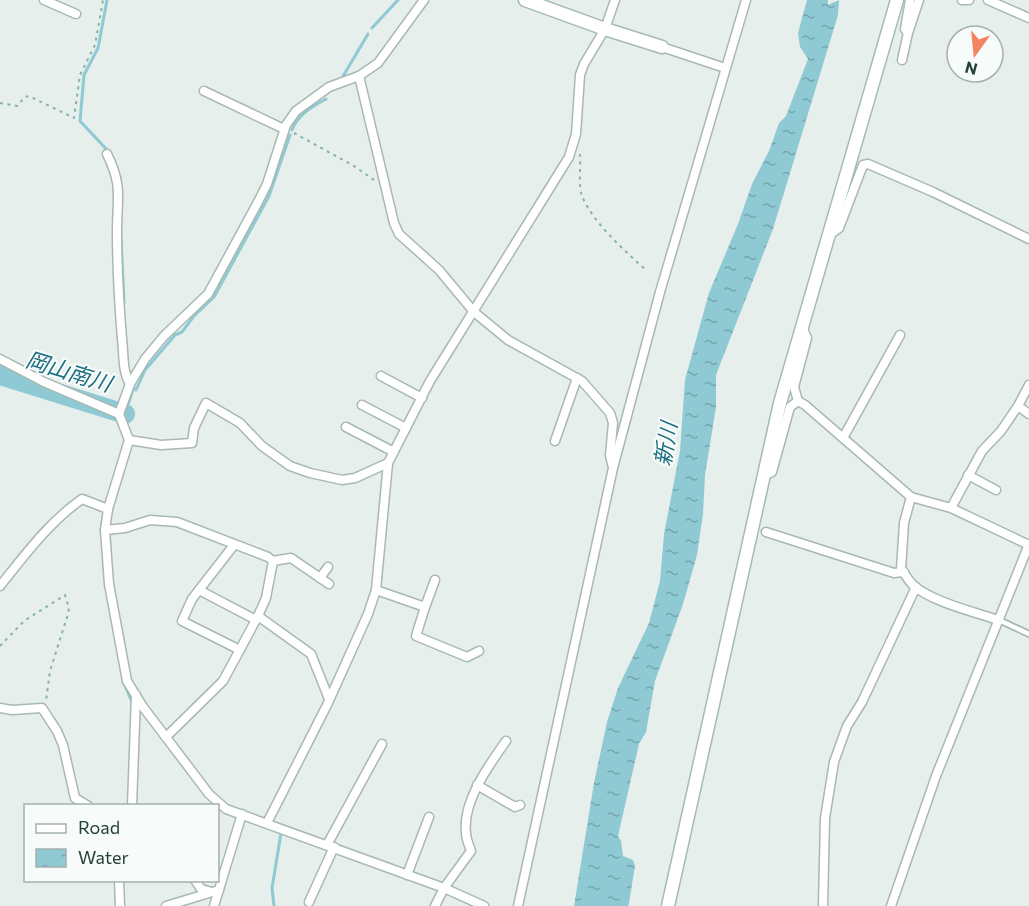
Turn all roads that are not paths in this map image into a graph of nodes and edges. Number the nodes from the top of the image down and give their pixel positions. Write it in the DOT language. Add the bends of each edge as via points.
graph roads {
  1 [pos="44,0"];
  2 [pos="424,0"];
  3 [pos="525,0"];
  4 [pos="615,0"];
  5 [pos="746,0"];
  6 [pos="897,0"];
  7 [pos="910,0"];
  8 [pos="919,0"];
  9 [pos="962,0"];
  10 [pos="969,0"];
  11 [pos="988,0"];
  12 [pos="76,14"];
  13 [pos="1029,18"];
  14 [pos="605,29"];
  15 [pos="908,33"];
  16 [pos="662,47"];
  17 [pos="902,60"];
  18 [pos="725,68"];
  19 [pos="359,76"];
  20 [pos="204,91"];
  21 [pos="284,129"];
  22 [pos="107,154"];
  23 [pos="827,236"];
  24 [pos="1029,239"];
  25 [pos="474,312"];
  26 [pos="802,327"];
  27 [pos="900,335"];
  28 [pos="0,359"];
  29 [pos="381,376"];
  30 [pos="577,378"];
  31 [pos="130,384"];
  32 [pos="1029,386"];
  33 [pos="422,398"];
  34 [pos="798,401"];
  35 [pos="362,405"];
  36 [pos="1018,406"];
  37 [pos="119,414"];
  38 [pos="1029,414"];
  39 [pos="346,427"];
  40 [pos="406,428"];
  41 [pos="843,438"];
  42 [pos="129,440"];
  43 [pos="555,441"];
  44 [pos="394,452"];
  45 [pos="388,463"];
  46 [pos="613,468"];
  47 [pos="763,476"];
  48 [pos="968,476"];
  49 [pos="996,490"];
  50 [pos="911,497"];
  51 [pos="951,508"];
  52 [pos="108,509"];
  53 [pos="105,530"];
  54 [pos="766,532"];
  55 [pos="1029,544"];
  56 [pos="234,545"];
  57 [pos="273,561"];
  58 [pos="328,567"];
  59 [pos="904,572"];
  60 [pos="320,578"];
  61 [pos="435,580"];
  62 [pos="329,584"];
  63 [pos="0,586"];
  64 [pos="916,587"];
  65 [pos="199,590"];
  66 [pos="376,590"];
  67 [pos="425,608"];
  68 [pos="257,618"];
  69 [pos="998,620"];
  70 [pos="1029,634"];
  71 [pos="240,650"];
  72 [pos="479,651"];
  73 [pos="136,695"];
  74 [pos="329,699"];
  75 [pos="0,708"];
  76 [pos="166,737"];
  77 [pos="506,741"];
  78 [pos="382,744"];
  79 [pos="477,785"];
  80 [pos="85,804"];
  81 [pos="132,804"];
  82 [pos="520,805"];
  83 [pos="242,814"];
  84 [pos="429,817"];
  85 [pos="267,823"];
  86 [pos="330,846"];
  87 [pos="407,874"];
  88 [pos="119,882"];
  89 [pos="196,882"];
  90 [pos="444,888"];
  91 [pos="216,891"];
  92 [pos="309,902"];
  93 [pos="120,906"];
  94 [pos="166,906"];
  95 [pos="214,906"];
  96 [pos="435,906"];
  97 [pos="484,906"];
  98 [pos="518,906"];
  99 [pos="668,906"];
  100 [pos="823,906"];
  101 [pos="891,906"];
  1 -- 12 [label="street"];
  2 -- 19 [label="street" via="378,63"];
  3 -- 14 [label="street"];
  4 -- 14 [label="street"];
  5 -- 18 [label="street"];
  6 -- 23 [label="street"];
  7 -- 15 [label="street" via="905,29"];
  8 -- 15 [label="street"];
  9 -- 10 [label="street"];
  11 -- 13 [label="street"];
  14 -- 16 [label="street"];
  14 -- 25 [label="street" via="580,75 576,134 569,158"];
  15 -- 17 [label="street"];
  16 -- 18 [label="street"];
  18 -- 46 [label="street"];
  19 -- 21 [label="street" via="329,87 296,111"];
  19 -- 25 [label="street" via="399,234 439,270"];
  20 -- 21 [label="street"];
  21 -- 31 [label="street" via="267,184 208,294 164,336"];
  22 -- 31 [label="street" via="119,186 121,326"];
  23 -- 24 [label="street" via="839,228 863,165 868,164"];
  23 -- 26 [label="street"];
  25 -- 30 [label="street" via="508,340"];
  25 -- 33 [label="street"];
  26 -- 34 [label="street" via="807,338 794,387"];
  26 -- 47 [label="street"];
  27 -- 41 [label="street"];
  28 -- 37 [label="street"];
  29 -- 33 [label="street"];
  30 -- 43 [label="street"];
  30 -- 46 [label="street" via="610,413"];
  31 -- 37 [label="street"];
  32 -- 36 [label="street"];
  33 -- 40 [label="street"];
  34 -- 41 [label="street"];
  34 -- 47 [label="street" via="790,407 772,472"];
  35 -- 40 [label="street"];
  36 -- 38 [label="street"];
  36 -- 48 [label="street" via="982,451"];
  37 -- 42 [label="street"];
  39 -- 44 [label="street"];
  40 -- 44 [label="street"];
  41 -- 50 [label="street"];
  42 -- 45 [label="street" via="161,445 192,443 194,428 206,403 240,423 262,447 290,466 310,473 342,480"];
  42 -- 52 [label="street"];
  44 -- 45 [label="street"];
  45 -- 66 [label="street"];
  46 -- 98 [label="street"];
  47 -- 99 [label="street"];
  48 -- 49 [label="street"];
  48 -- 51 [label="street"];
  50 -- 51 [label="street"];
  50 -- 59 [label="street" via="904,523"];
  51 -- 55 [label="street"];
  52 -- 53 [label="street"];
  52 -- 63 [label="street" via="82,499 69,508 39,537"];
  53 -- 56 [label="street" via="150,520 177,522"];
  53 -- 73 [label="street" via="127,681"];
  54 -- 59 [label="street" via="894,573"];
  55 -- 69 [label="street"];
  56 -- 57 [label="street"];
  56 -- 65 [label="street"];
  57 -- 60 [label="street" via="291,558"];
  57 -- 68 [label="street" via="266,598"];
  58 -- 60 [label="street"];
  59 -- 64 [label="street"];
  60 -- 62 [label="street"];
  61 -- 67 [label="street"];
  64 -- 69 [label="street" via="945,603"];
  64 -- 100 [label="street" via="847,726 834,762 825,818"];
  65 -- 68 [label="street"];
  65 -- 71 [label="street" via="182,621"];
  66 -- 67 [label="street"];
  66 -- 74 [label="street"];
  67 -- 72 [label="street" via="416,636 467,657"];
  68 -- 71 [label="street"];
  68 -- 74 [label="street" via="311,654"];
  69 -- 70 [label="lane"];
  69 -- 101 [label="street" via="936,776"];
  71 -- 76 [label="street" via="224,681"];
  73 -- 76 [label="street"];
  73 -- 81 [label="street"];
  74 -- 85 [label="street"];
  75 -- 80 [label="street" via="42,708 63,745 75,798"];
  76 -- 83 [label="street" via="209,795 226,809"];
  77 -- 79 [label="street"];
  78 -- 86 [label="street"];
  79 -- 82 [label="street" via="515,807"];
  79 -- 90 [label="street" via="466,819 471,851"];
  83 -- 85 [label="street"];
  83 -- 91 [label="street"];
  84 -- 87 [label="street"];
  85 -- 86 [label="street"];
  86 -- 87 [label="street"];
  86 -- 92 [label="street"];
  87 -- 90 [label="street"];
  88 -- 93 [label="street"];
  89 -- 91 [label="street" via="201,889"];
  90 -- 96 [label="street"];
  90 -- 97 [label="street"];
  91 -- 94 [label="street"];
  91 -- 95 [label="street"];
}
